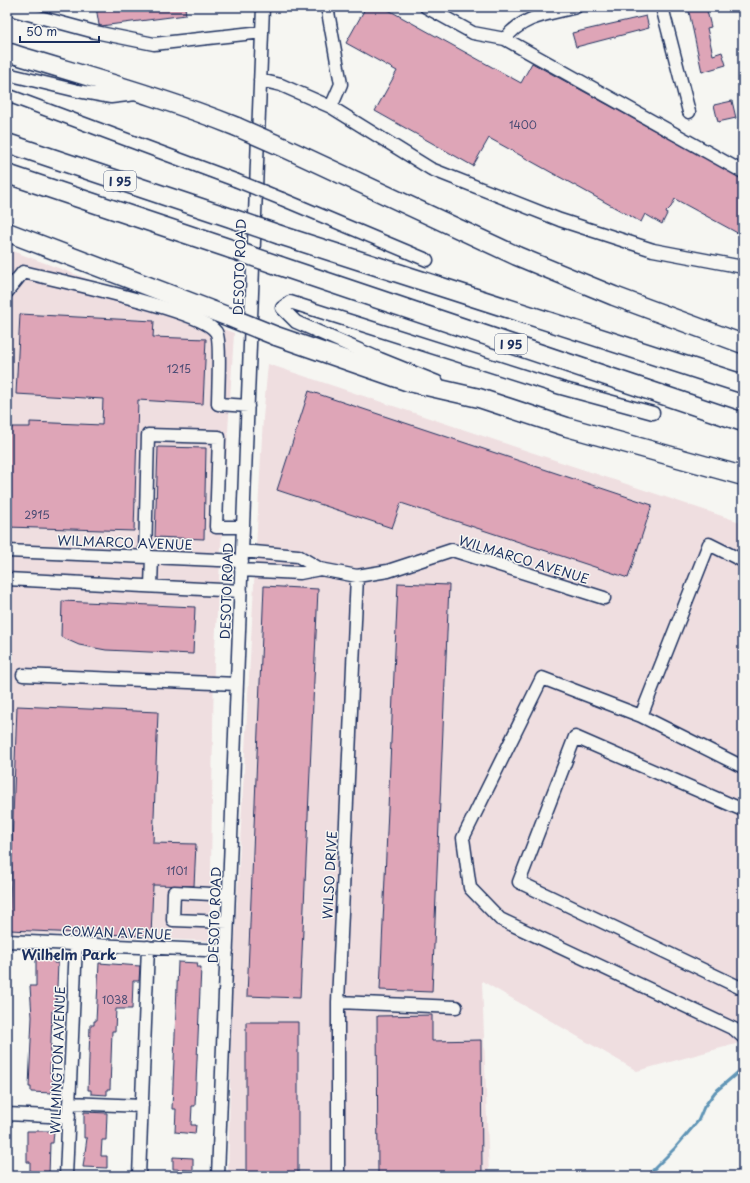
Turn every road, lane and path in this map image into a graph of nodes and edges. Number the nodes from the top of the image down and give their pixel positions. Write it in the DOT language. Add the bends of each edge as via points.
graph roads {
  1 [pos="17,7"];
  2 [pos="263,7"];
  3 [pos="330,7"];
  4 [pos="426,7"];
  5 [pos="576,7"];
  6 [pos="662,7"];
  7 [pos="262,32"];
  8 [pos="508,35"];
  9 [pos="7,52"];
  10 [pos="7,74"];
  11 [pos="260,80"];
  12 [pos="141,93"];
  13 [pos="7,95"];
  14 [pos="331,107"];
  15 [pos="688,112"];
  16 [pos="7,143"];
  17 [pos="743,172"];
  18 [pos="7,174"];
  19 [pos="7,232"];
  20 [pos="427,260"];
  21 [pos="743,267"];
  22 [pos="7,292"];
  23 [pos="614,296"];
  24 [pos="743,337"];
  25 [pos="743,344"];
  26 [pos="743,384"];
  27 [pos="480,398"];
  28 [pos="248,406"];
  29 [pos="653,413"];
  30 [pos="743,422"];
  31 [pos="743,476"];
  32 [pos="243,527"];
  33 [pos="7,551"];
  34 [pos="149,557"];
  35 [pos="242,561"];
  36 [pos="743,561"];
  37 [pos="320,569"];
  38 [pos="357,576"];
  39 [pos="7,579"];
  40 [pos="151,586"];
  41 [pos="241,590"];
  42 [pos="604,598"];
  43 [pos="23,675"];
  44 [pos="237,684"];
  45 [pos="641,716"];
  46 [pos="743,767"];
  47 [pos="743,810"];
  48 [pos="229,895"];
  49 [pos="228,922"];
  50 [pos="7,941"];
  51 [pos="76,944"];
  52 [pos="148,947"];
  53 [pos="227,951"];
  54 [pos="743,989"];
  55 [pos="338,1002"];
  56 [pos="456,1008"];
  57 [pos="743,1037"];
  58 [pos="69,1103"];
  59 [pos="142,1106"];
  60 [pos="7,1114"];
  61 [pos="69,1117"];
  62 [pos="66,1176"];
  63 [pos="139,1176"];
  64 [pos="218,1176"];
  65 [pos="338,1176"];
  1 -- 7 [label="street" via="17,10 95,32 154,44"];
  2 -- 7 [label="street, DESOTO ROAD"];
  3 -- 14 [label="street" via="328,12 341,84"];
  4 -- 8 [label="street" via="473,33"];
  5 -- 8 [label="street" via="528,19"];
  6 -- 15 [label="street"];
  7 -- 11 [label="street, DESOTO ROAD"];
  8 -- 17 [label="street"];
  9 -- 12 [label="highway"];
  10 -- 12 [label="street" via="111,97"];
  11 -- 14 [label="street" via="281,85"];
  11 -- 28 [label="street, DESOTO ROAD"];
  12 -- 23 [label="highway, bridge" via="202,113 285,148 517,256"];
  13 -- 20 [label="street, bridge" via="235,180"];
  14 -- 21 [label="street" via="431,169 560,220 653,250"];
  16 -- 26 [label="highway, I 95, bridge" via="280,235"];
  18 -- 30 [label="highway, I 95, bridge"];
  19 -- 27 [label="highway, bridge" via="276,336 409,382"];
  22 -- 28 [label="street" via="22,272 164,306 210,326 218,336 218,404"];
  23 -- 24 [label="highway"];
  23 -- 25 [label="highway"];
  27 -- 29 [label="street" via="380,359 296,322 282,308 290,302 561,388"];
  27 -- 31 [label="highway" via="567,427"];
  28 -- 32 [label="street, DESOTO ROAD"];
  32 -- 34 [label="street" via="216,526 219,437 148,435"];
  32 -- 35 [label="street, DESOTO ROAD"];
  33 -- 34 [label="street, WILMARCO AVENUE"];
  34 -- 35 [label="street, WILMARCO AVENUE"];
  34 -- 40 [label="street"];
  35 -- 37 [label="street, WILMARCO AVENUE" via="300,573"];
  35 -- 37 [label="street, WILMARCO AVENUE" via="298,556"];
  35 -- 41 [label="street, DESOTO ROAD"];
  36 -- 45 [label="street" via="709,544"];
  37 -- 38 [label="street, WILMARCO AVENUE"];
  38 -- 42 [label="street, WILMARCO AVENUE" via="388,571 452,550"];
  38 -- 55 [label="street, WILSO DRIVE"];
  39 -- 40 [label="street"];
  40 -- 41 [label="street"];
  41 -- 44 [label="street, DESOTO ROAD"];
  43 -- 44 [label="street"];
  44 -- 48 [label="street, DESOTO ROAD"];
  45 -- 46 [label="street"];
  45 -- 57 [label="street" via="542,678 463,838 470,888 500,919 734,1028"];
  47 -- 54 [label="street" via="575,736 519,882"];
  48 -- 49 [label="street, DESOTO ROAD"];
  48 -- 49 [label="street" via="174,892 173,920"];
  49 -- 53 [label="street, DESOTO ROAD"];
  50 -- 51 [label="street, COWAN AVENUE"];
  51 -- 52 [label="street, COWAN AVENUE"];
  51 -- 58 [label="street, WILMINGTON AVENUE"];
  52 -- 53 [label="street, COWAN AVENUE"];
  52 -- 59 [label="street"];
  53 -- 64 [label="street, DESOTO ROAD"];
  55 -- 56 [label="street"];
  55 -- 65 [label="street, WILSO DRIVE"];
  58 -- 59 [label="street"];
  58 -- 61 [label="street, WILMINGTON AVENUE"];
  59 -- 63 [label="street"];
  60 -- 61 [label="street"];
  61 -- 62 [label="street, WILMINGTON AVENUE"];
}
